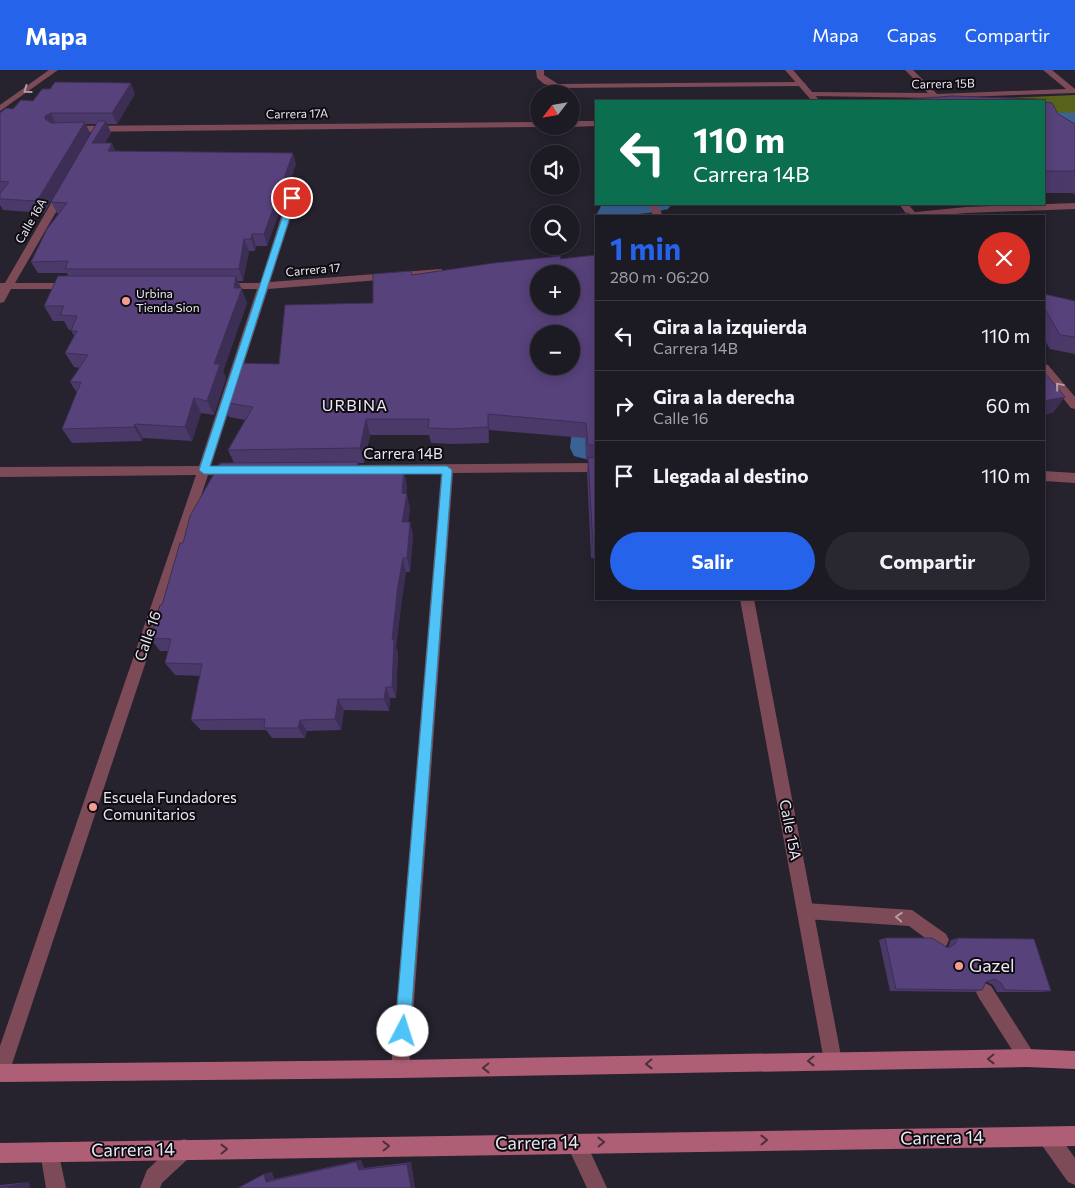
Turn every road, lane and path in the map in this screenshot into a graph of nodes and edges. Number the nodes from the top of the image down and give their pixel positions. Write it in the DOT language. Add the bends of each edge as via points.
graph roads {
  1 [pos="54,70"];
  2 [pos="540,70"];
  3 [pos="789,70"];
  4 [pos="909,70"];
  5 [pos="1047,70"];
  6 [pos="802,84"];
  7 [pos="1074,91"];
  8 [pos="810,94"];
  9 [pos="936,96"];
  10 [pos="815,100"];
  11 [pos="0,109"];
  12 [pos="580,124"];
  13 [pos="595,124"];
  14 [pos="530,125"];
  15 [pos="64,129"];
  16 [pos="66,187"];
  17 [pos="292,198"];
  18 [pos="1075,206"];
  19 [pos="920,215"];
  20 [pos="454,271"];
  21 [pos="4,286"];
  22 [pos="88,286"];
  23 [pos="206,286"];
  24 [pos="265,286"];
  25 [pos="0,300"];
  26 [pos="1045,369"];
  27 [pos="1075,405"];
  28 [pos="595,467"];
  29 [pos="204,470"];
  30 [pos="253,470"];
  31 [pos="330,470"];
  32 [pos="447,470"];
  33 [pos="0,472"];
  34 [pos="1045,476"];
  35 [pos="1075,478"];
  36 [pos="747,600"];
  37 [pos="805,911"];
  38 [pos="940,940"];
  39 [pos="985,992"];
  40 [pos="1027,1058"];
  41 [pos="1075,1060"];
  42 [pos="833,1061"];
  43 [pos="400,1069"];
  44 [pos="0,1073"];
  45 [pos="1075,1136"];
  46 [pos="1048,1137"];
  47 [pos="576,1143"];
  48 [pos="184,1149"];
  49 [pos="50,1152"];
  50 [pos="0,1153"];
  51 [pos="1075,1175"];
  52 [pos="56,1188"];
  53 [pos="150,1188"];
  54 [pos="596,1188"];
  1 -- 11 [label="street, one-way"];
  2 -- 6 [label="street" via="540,76 557,86"];
  3 -- 6 [label="street"];
  4 -- 9 [label="street"];
  5 -- 7 [label="street"];
  6 -- 8 [label="street"];
  7 -- 9 [label="street, Carrera 15B"];
  8 -- 9 [label="street, Carrera 15B"];
  8 -- 10 [label="street"];
  12 -- 13 [label="street"];
  14 -- 15 [label="street, Carrera 17A" via="97,133"];
  16 -- 21 [label="street, Calle 16A"];
  17 -- 24 [label="street, Calle 16"];
  18 -- 19 [label="street"];
  20 -- 24 [label="street, Carrera 17"];
  21 -- 22 [label="street"];
  21 -- 25 [label="street, Calle 16A"];
  23 -- 24 [label="street, Carrera 17"];
  24 -- 29 [label="street, Calle 16"];
  27 -- 26 [label="street, one-way"];
  28 -- 32 [label="street, Carrera 14B"];
  29 -- 30 [label="street"];
  29 -- 33 [label="street"];
  29 -- 44 [label="street, Calle 16"];
  31 -- 32 [label="street, Carrera 14B"];
  32 -- 43 [label="street"];
  34 -- 35 [label="street"];
  36 -- 37 [label="street, Calle 15A"];
  38 -- 37 [label="street, one-way" via="912,918"];
  37 -- 42 [label="street, Calle 15A"];
  39 -- 40 [label="street"];
  40 -- 41 [label="main road"];
  40 -- 42 [label="main road, one-way"];
  42 -- 43 [label="main road, one-way"];
  43 -- 44 [label="main road"];
  45 -- 46 [label="main road, Carrera 14"];
  47 -- 46 [label="main road, Carrera 14, one-way"];
  46 -- 51 [label="street"];
  48 -- 47 [label="main road, Carrera 14, one-way"];
  47 -- 54 [label="street"];
  48 -- 49 [label="main road, Carrera 14"];
  48 -- 53 [label="street" via="154,1177"];
  49 -- 50 [label="main road, Carrera 14"];
  49 -- 52 [label="street"];
}
